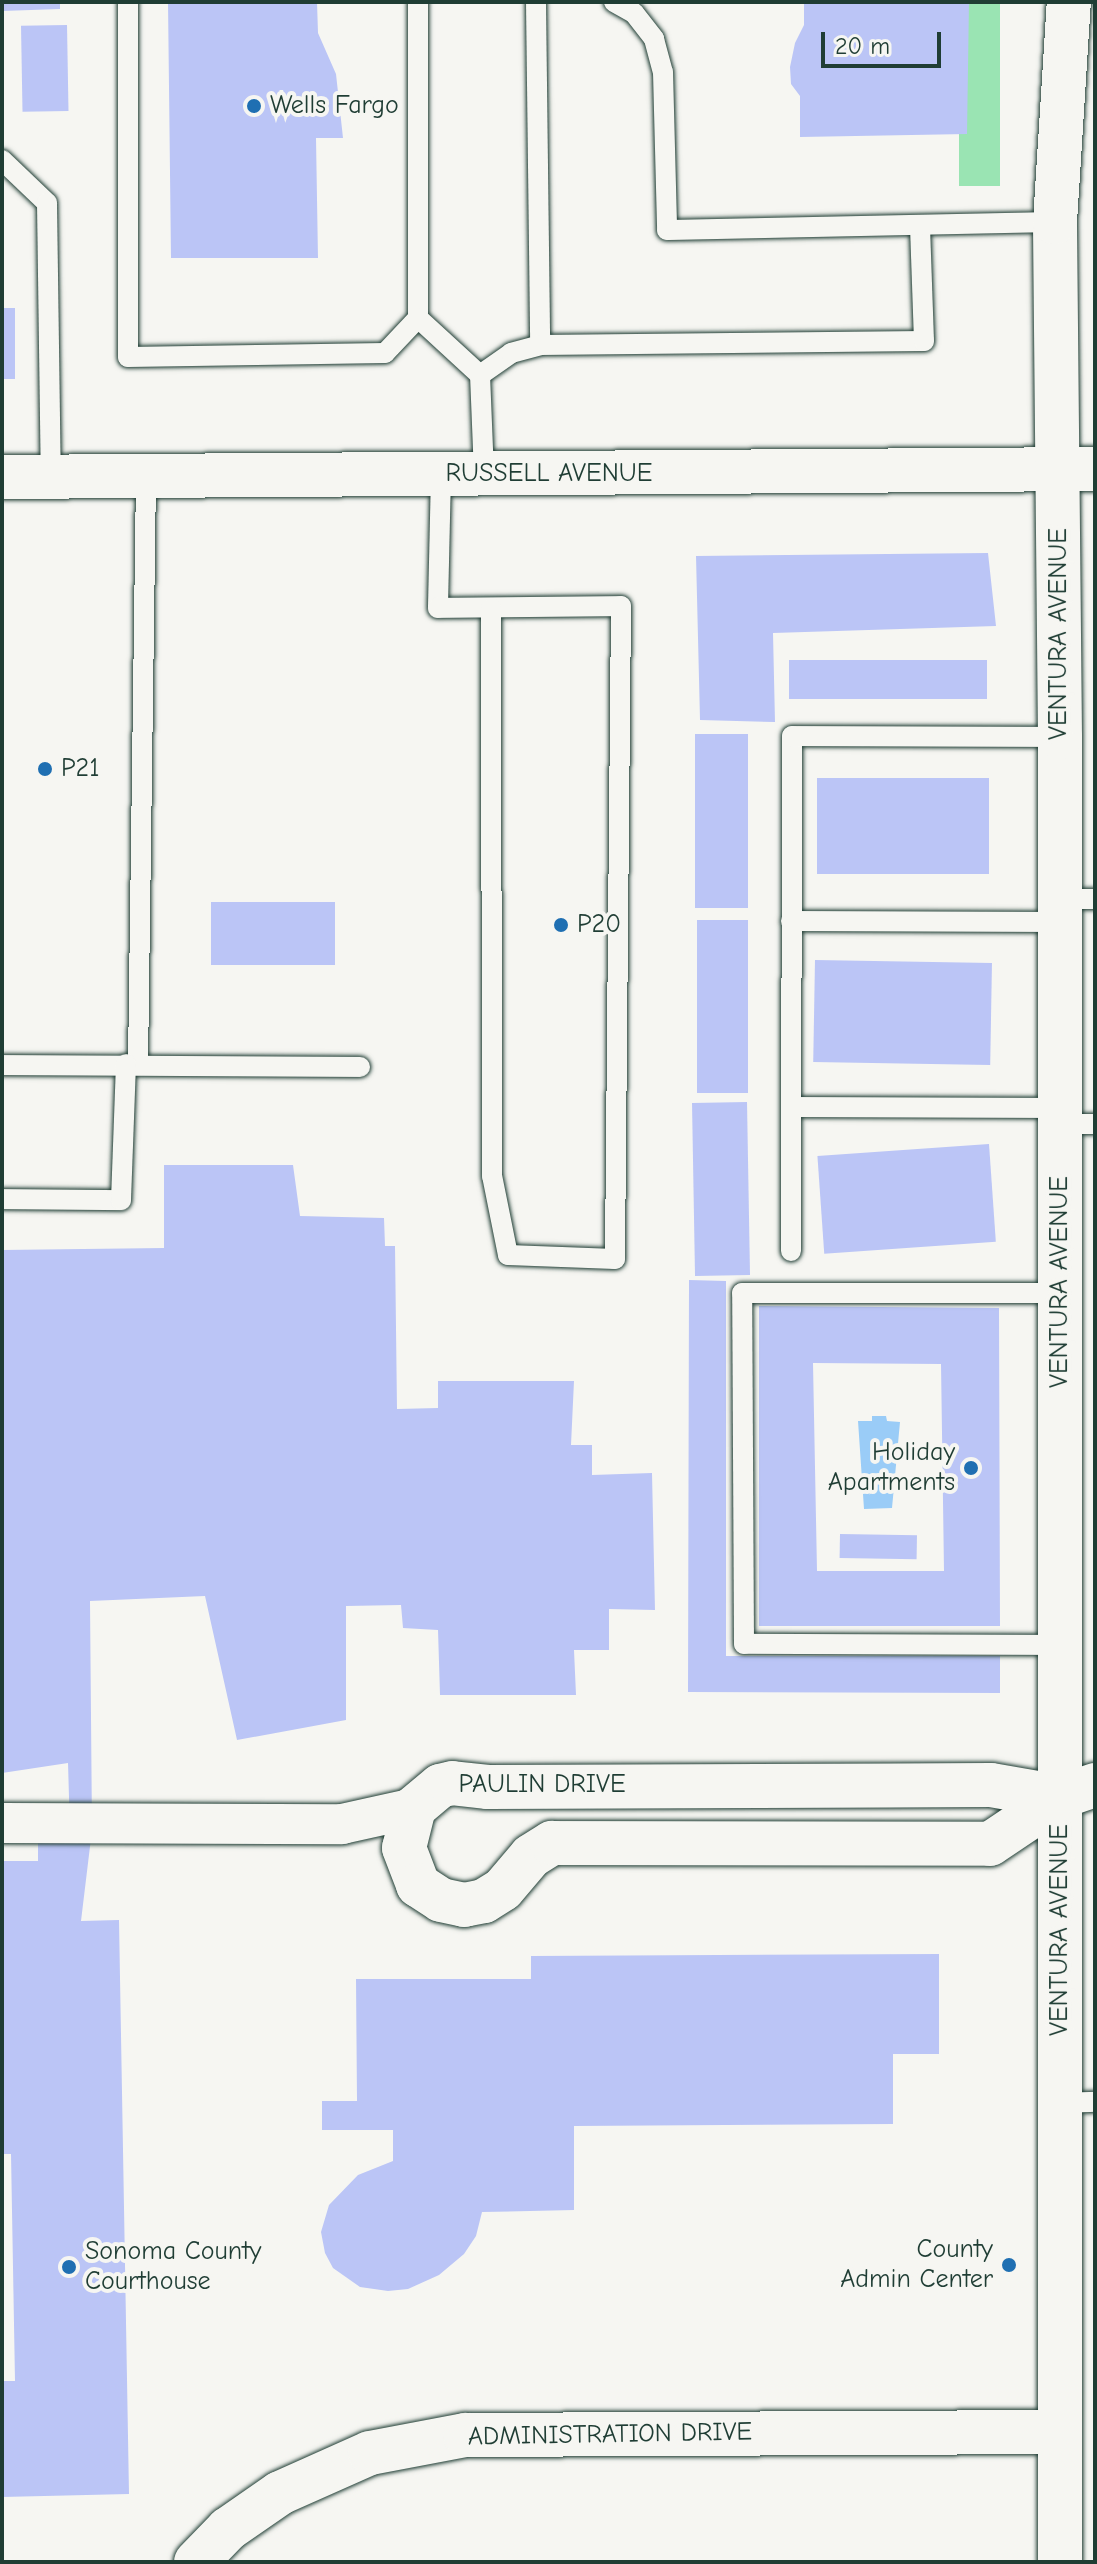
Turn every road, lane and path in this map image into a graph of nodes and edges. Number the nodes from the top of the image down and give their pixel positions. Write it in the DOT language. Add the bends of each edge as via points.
graph roads {
  1 [pos="128,2"];
  2 [pos="418,2"];
  3 [pos="536,2"];
  4 [pos="614,2"];
  5 [pos="1069,2"];
  6 [pos="2,160"];
  7 [pos="1055,222"];
  8 [pos="920,227"];
  9 [pos="418,318"];
  10 [pos="540,345"];
  11 [pos="480,375"];
  12 [pos="1077,470"];
  13 [pos="441,474"];
  14 [pos="484,474"];
  15 [pos="146,476"];
  16 [pos="2,477"];
  17 [pos="51,477"];
  18 [pos="491,608"];
  19 [pos="1060,737"];
  20 [pos="1072,906"];
  21 [pos="791,921"];
  22 [pos="132,1064"];
  23 [pos="2,1065"];
  24 [pos="360,1067"];
  25 [pos="791,1107"];
  26 [pos="1072,1119"];
  27 [pos="2,1199"];
  28 [pos="791,1251"];
  29 [pos="1060,1293"];
  30 [pos="1060,1645"];
  31 [pos="1078,1791"];
  32 [pos="414,1808"];
  33 [pos="2,1823"];
  34 [pos="1078,2102"];
  35 [pos="1060,2432"];
  36 [pos="196,2562"];
  37 [pos="1060,2562"];
  1 -- 9 [label="lane" via="128,357 385,353"];
  2 -- 9 [label="lane"];
  3 -- 10 [label="lane"];
  4 -- 8 [label="lane" via="634,13 654,39 663,72 667,230"];
  5 -- 7 [label="street, VENTURA AVENUE"];
  6 -- 17 [label="lane" via="47,203"];
  7 -- 8 [label="lane"];
  7 -- 12 [label="street, VENTURA AVENUE"];
  8 -- 10 [label="lane" via="924,341"];
  9 -- 11 [label="lane"];
  10 -- 11 [label="lane" via="511,353"];
  11 -- 14 [label="lane"];
  12 -- 14 [label="street, RUSSELL AVENUE"];
  12 -- 19 [label="street, VENTURA AVENUE"];
  13 -- 14 [label="street, RUSSELL AVENUE"];
  13 -- 15 [label="street, RUSSELL AVENUE"];
  13 -- 18 [label="lane" via="438,608"];
  15 -- 17 [label="street, RUSSELL AVENUE"];
  15 -- 22 [label="lane"];
  16 -- 17 [label="street, RUSSELL AVENUE"];
  18 -- 18 [label="lane" via="621,606 615,1259 508,1255 492,1176"];
  19 -- 20 [label="street, VENTURA AVENUE"];
  19 -- 21 [label="lane" via="792,736"];
  20 -- 21 [label="lane"];
  20 -- 26 [label="street, VENTURA AVENUE"];
  21 -- 25 [label="lane"];
  22 -- 23 [label="lane"];
  22 -- 24 [label="lane"];
  22 -- 27 [label="lane" via="121,1200"];
  25 -- 26 [label="lane"];
  25 -- 28 [label="lane"];
  26 -- 29 [label="street, VENTURA AVENUE"];
  29 -- 30 [label="street, VENTURA AVENUE"];
  29 -- 30 [label="lane" via="742,1293 744,1644"];
  30 -- 31 [label="street, VENTURA AVENUE"];
  31 -- 32 [label="street, PAULIN DRIVE" via="991,1785 452,1783 440,1786"];
  31 -- 32 [label="street" via="990,1844 552,1843 531,1856 503,1889 464,1905 441,1900 418,1885 409,1868 404,1848"];
  31 -- 34 [label="street, VENTURA AVENUE"];
  32 -- 33 [label="street" via="342,1824"];
  34 -- 35 [label="street, VENTURA AVENUE"];
  35 -- 36 [label="street, ADMINISTRATION DRIVE" via="465,2435 370,2453 280,2493 228,2529"];
  35 -- 37 [label="street, VENTURA AVENUE"];
}
